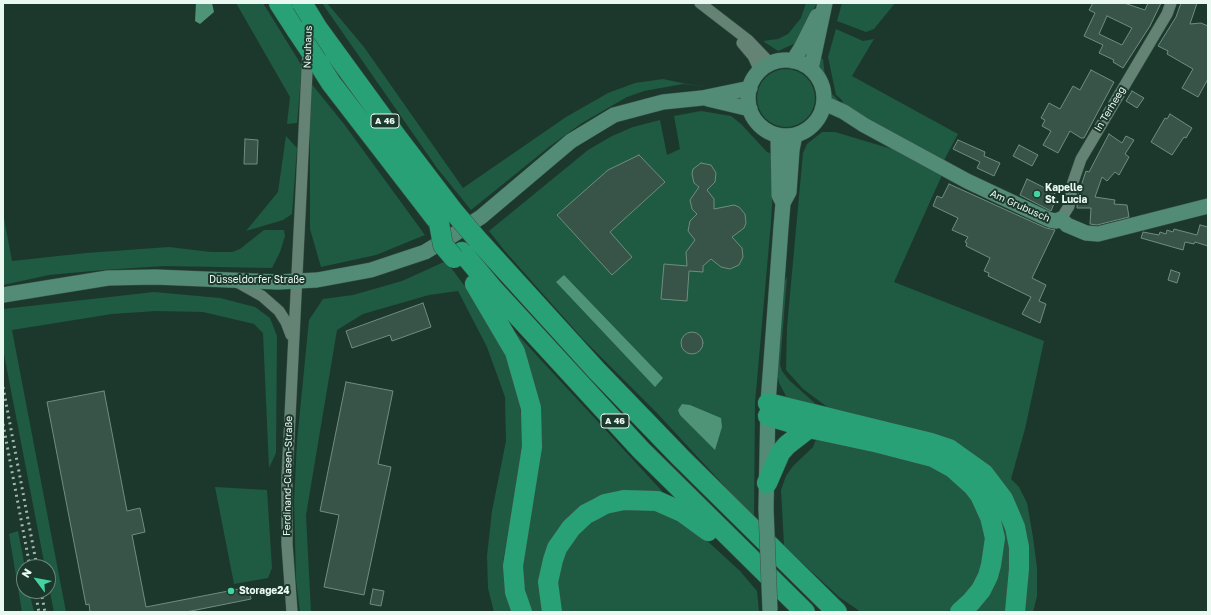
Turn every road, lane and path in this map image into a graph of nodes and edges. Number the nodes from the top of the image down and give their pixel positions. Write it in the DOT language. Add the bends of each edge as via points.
graph roads {
  1 [pos="280,3"];
  2 [pos="302,3"];
  3 [pos="310,3"];
  4 [pos="700,3"];
  5 [pos="824,3"];
  6 [pos="1171,3"];
  7 [pos="793,61"];
  8 [pos="765,67"];
  9 [pos="812,70"];
  10 [pos="750,88"];
  11 [pos="307,90"];
  12 [pos="702,98"];
  13 [pos="824,103"];
  14 [pos="750,109"];
  15 [pos="819,118"];
  16 [pos="864,125"];
  17 [pos="778,135"];
  18 [pos="795,135"];
  19 [pos="783,203"];
  20 [pos="1208,206"];
  21 [pos="1061,219"];
  22 [pos="458,255"];
  23 [pos="234,281"];
  24 [pos="296,281"];
  25 [pos="3,295"];
  26 [pos="292,340"];
  27 [pos="768,409"];
  28 [pos="809,428"];
  29 [pos="767,483"];
  30 [pos="774,583"];
  31 [pos="808,584"];
  32 [pos="770,611"];
  33 [pos="292,612"];
  34 [pos="522,612"];
  35 [pos="552,612"];
  36 [pos="805,612"];
  37 [pos="837,612"];
  38 [pos="853,612"];
  39 [pos="960,612"];
  40 [pos="1015,612"];
  1 -- 22 [label="highway, A 46, bridge" via="331,83 439,223 444,245"];
  2 -- 31 [label="highway, A 46, bridge" via="396,136 477,239 597,371"];
  3 -- 11 [label="street, Neuhaus"];
  4 -- 8 [label="street" via="748,40"];
  5 -- 7 [label="main road"];
  5 -- 9 [label="main road"];
  6 -- 21 [label="street, In Terheeg" via="1082,159 1073,182 1069,206"];
  7 -- 8 [label="main road" via="782,60"];
  7 -- 9 [label="main road"];
  8 -- 10 [label="main road"];
  9 -- 13 [label="main road" via="824,91"];
  10 -- 12 [label="main road, Düsseldorfer Straße"];
  10 -- 14 [label="main road"];
  11 -- 24 [label="street, Ferdinand-Clasen-Straße"];
  12 -- 14 [label="main road, Düsseldorfer Straße"];
  12 -- 24 [label="main road, Düsseldorfer Straße" via="663,102 609,118 571,142 481,217 425,252 371,270 317,280"];
  13 -- 15 [label="main road"];
  13 -- 16 [label="main road, Am Grubusch"];
  14 -- 17 [label="main road" via="760,126"];
  15 -- 16 [label="main road, Am Grubusch" via="833,118"];
  15 -- 18 [label="main road" via="809,129"];
  16 -- 21 [label="main road, Am Grubusch" via="954,175 1028,211 1053,221"];
  17 -- 18 [label="main road"];
  17 -- 19 [label="main road" via="779,195"];
  18 -- 19 [label="main road" via="789,192"];
  19 -- 27 [label="main road"];
  20 -- 21 [label="main road, Am Grubusch" via="1098,234 1086,234 1067,225"];
  22 -- 30 [label="highway, A 46" via="493,289 642,450"];
  22 -- 34 [label="highway" via="506,334 515,352 529,396 532,447 513,566 515,592"];
  23 -- 24 [label="main road, Düsseldorfer Straße"];
  23 -- 25 [label="main road, Düsseldorfer Straße" via="155,277 108,278"];
  23 -- 26 [label="street, Ferdinand-Clasen-Straße" via="262,296 279,311"];
  24 -- 26 [label="street, Ferdinand-Clasen-Straße"];
  26 -- 33 [label="street, Ferdinand-Clasen-Straße" via="287,478"];
  27 -- 28 [label="highway"];
  27 -- 29 [label="main road"];
  27 -- 40 [label="highway" via="931,442 949,449 984,474 1003,498 1015,527 1019,547 1019,568"];
  28 -- 29 [label="highway" via="780,453"];
  28 -- 39 [label="highway" via="933,458 953,468 973,486 990,517 994,538 993,554 981,590"];
  29 -- 32 [label="main road, bridge"];
  30 -- 35 [label="highway" via="751,573 705,528 682,512 657,501 619,500 586,514 571,528 557,548 548,582"];
  30 -- 36 [label="highway, A 46"];
  31 -- 37 [label="highway, A 46"];
  31 -- 38 [label="highway, A 46"];
}
